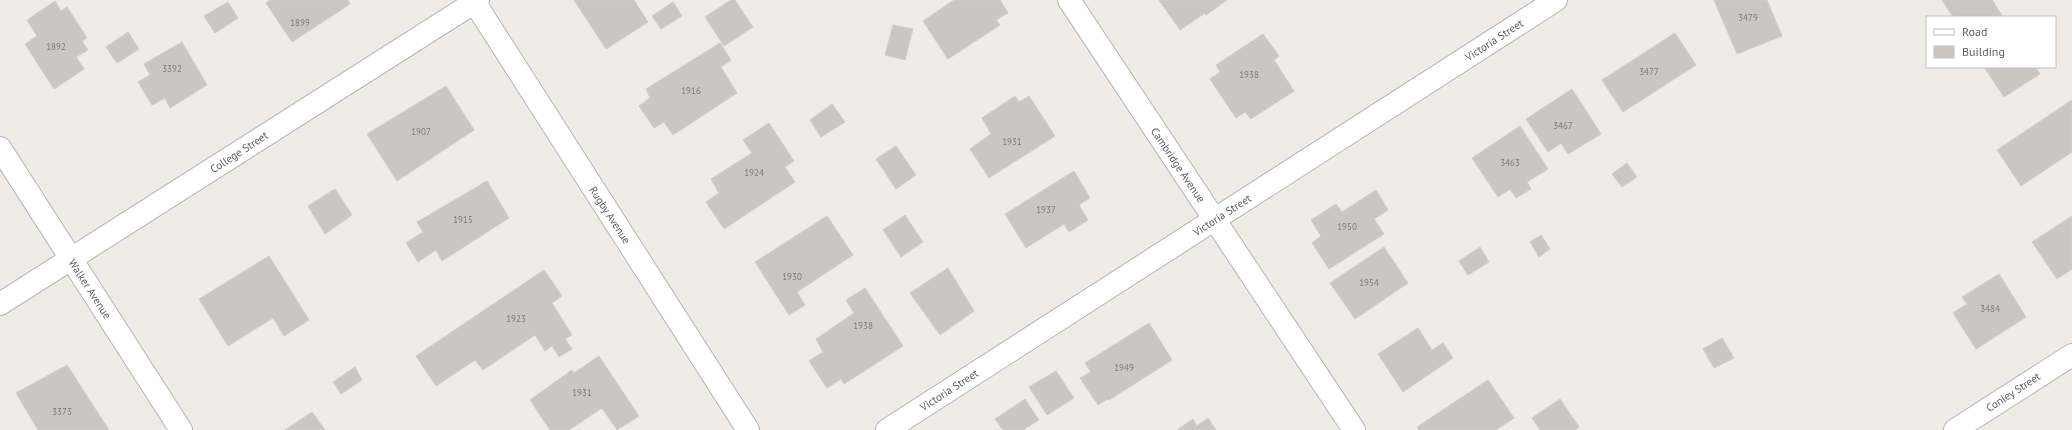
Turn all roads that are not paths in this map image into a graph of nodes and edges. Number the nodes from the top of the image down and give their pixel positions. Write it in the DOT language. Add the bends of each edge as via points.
graph roads {
  1 [pos="1069,0"];
  2 [pos="1556,0"];
  3 [pos="475,1"];
  4 [pos="0,148"];
  5 [pos="1214,220"];
  6 [pos="72,259"];
  7 [pos="0,304"];
  8 [pos="2072,355"];
  9 [pos="181,430"];
  10 [pos="748,430"];
  11 [pos="887,430"];
  12 [pos="1354,430"];
  13 [pos="1955,430"];
  1 -- 5 [label="street, Cambridge Avenue"];
  2 -- 5 [label="street, Victoria Street"];
  3 -- 6 [label="street, College Street"];
  3 -- 10 [label="street, Rugby Avenue"];
  4 -- 6 [label="street, Walker Avenue"];
  5 -- 11 [label="street, Victoria Street"];
  5 -- 12 [label="street, Cambridge Avenue"];
  6 -- 7 [label="street, College Street"];
  6 -- 9 [label="street, Walker Avenue"];
  8 -- 13 [label="street, Conley Street"];
}
